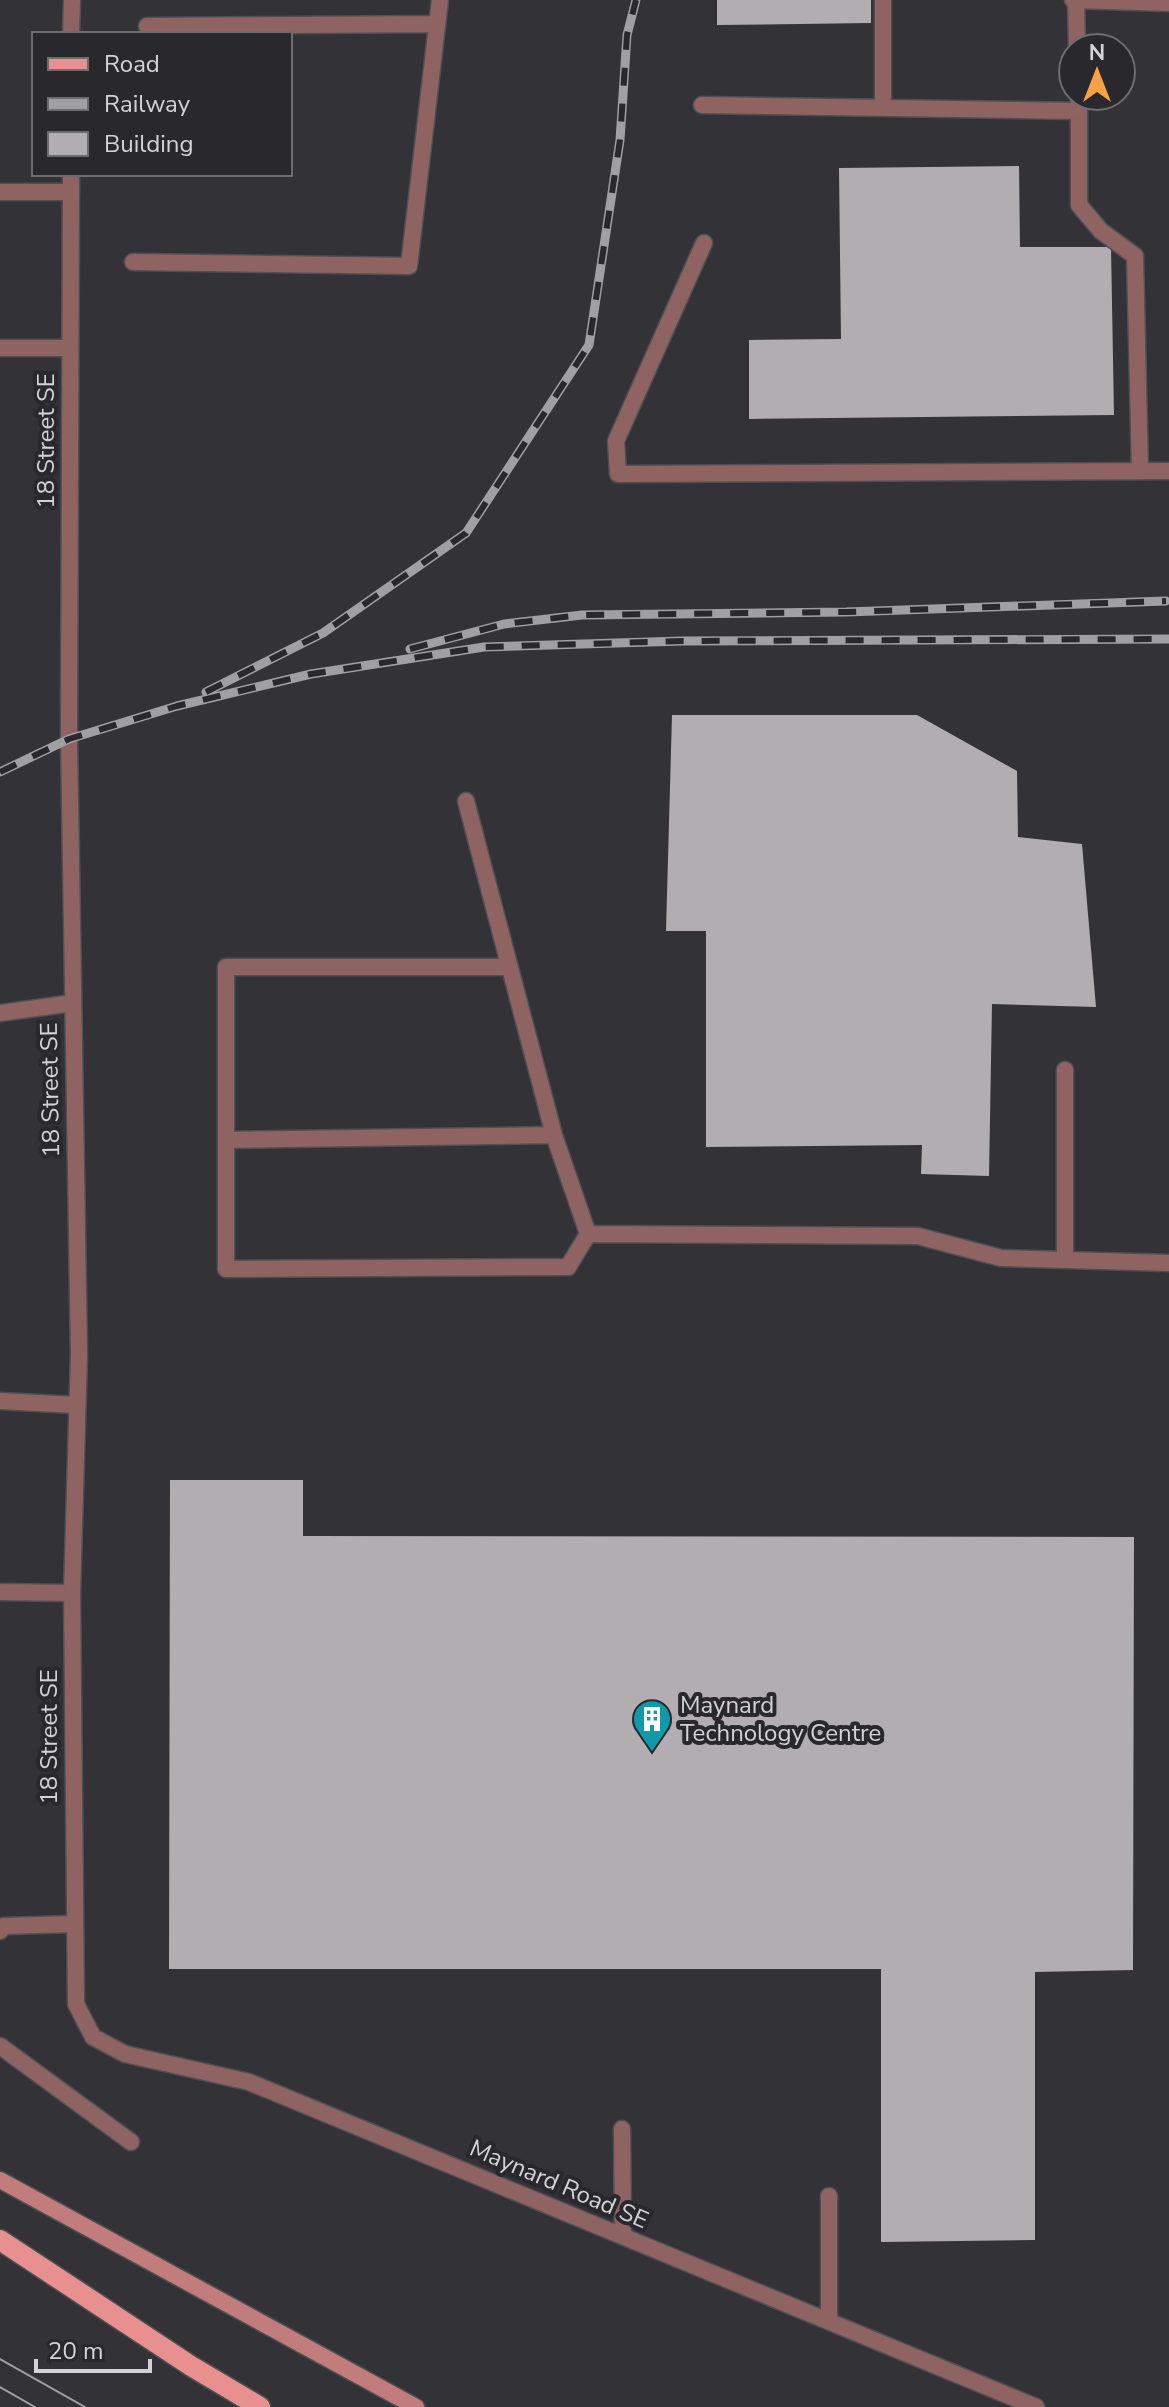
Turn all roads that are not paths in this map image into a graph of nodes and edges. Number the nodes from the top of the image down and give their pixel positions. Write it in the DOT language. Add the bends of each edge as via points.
graph roads {
  1 [pos="72,0"];
  2 [pos="440,0"];
  3 [pos="883,0"];
  4 [pos="1075,0"];
  5 [pos="1169,3"];
  6 [pos="437,24"];
  7 [pos="147,26"];
  8 [pos="71,32"];
  9 [pos="1076,32"];
  10 [pos="1057,104"];
  11 [pos="702,105"];
  12 [pos="883,108"];
  13 [pos="1079,112"];
  14 [pos="71,176"];
  15 [pos="0,192"];
  16 [pos="71,192"];
  17 [pos="704,243"];
  18 [pos="133,262"];
  19 [pos="0,348"];
  20 [pos="70,348"];
  21 [pos="1140,471"];
  22 [pos="1169,471"];
  23 [pos="466,801"];
  24 [pos="510,967"];
  25 [pos="73,1003"];
  26 [pos="0,1013"];
  27 [pos="1065,1070"];
  28 [pos="554,1135"];
  29 [pos="226,1140"];
  30 [pos="588,1234"];
  31 [pos="1065,1260"];
  32 [pos="1169,1263"];
  33 [pos="0,1401"];
  34 [pos="75,1405"];
  35 [pos="0,1592"];
  36 [pos="72,1593"];
  37 [pos="74,1924"];
  38 [pos="0,1931"];
  39 [pos="76,2004"];
  40 [pos="0,2046"];
  41 [pos="622,2129"];
  42 [pos="131,2142"];
  43 [pos="0,2180"];
  44 [pos="829,2196"];
  45 [pos="623,2236"];
  46 [pos="0,2240"];
  47 [pos="829,2321"];
  48 [pos="260,2407"];
  49 [pos="416,2407"];
  50 [pos="1036,2407"];
  1 -- 8 [label="street"];
  2 -- 6 [label="street"];
  3 -- 12 [label="street"];
  4 -- 5 [label="street"];
  4 -- 9 [label="street"];
  6 -- 7 [label="street"];
  6 -- 18 [label="street" via="409,266"];
  10 -- 12 [label="street"];
  11 -- 12 [label="street"];
  13 -- 21 [label="street" via="1079,205 1101,231 1135,256"];
  14 -- 16 [label="street, 18 Street SE"];
  15 -- 16 [label="street"];
  16 -- 20 [label="street, 18 Street SE"];
  17 -- 21 [label="street" via="616,441 618,474"];
  19 -- 20 [label="street"];
  20 -- 25 [label="street, 18 Street SE"];
  21 -- 22 [label="street"];
  23 -- 24 [label="street"];
  24 -- 28 [label="street"];
  24 -- 29 [label="street" via="226,967"];
  25 -- 26 [label="street"];
  25 -- 34 [label="street, 18 Street SE" via="79,1355"];
  27 -- 31 [label="street"];
  28 -- 29 [label="street"];
  28 -- 30 [label="street"];
  29 -- 30 [label="street" via="226,1269 568,1267"];
  30 -- 31 [label="street" via="918,1236 1001,1258"];
  31 -- 32 [label="street"];
  33 -- 34 [label="street"];
  34 -- 36 [label="street, 18 Street SE"];
  35 -- 36 [label="street"];
  36 -- 37 [label="street, 18 Street SE"];
  37 -- 38 [label="street" via="4,1926"];
  37 -- 39 [label="street, 18 Street SE"];
  39 -- 45 [label="street, Maynard Road SE" via="93,2037 125,2054 249,2082"];
  40 -- 42 [label="street"];
  41 -- 45 [label="street"];
  43 -- 49 [label="street"];
  44 -- 47 [label="street"];
  45 -- 47 [label="street, Maynard Road SE"];
  46 -- 48 [label="main road"];
  47 -- 50 [label="street, Maynard Road SE"];
}
